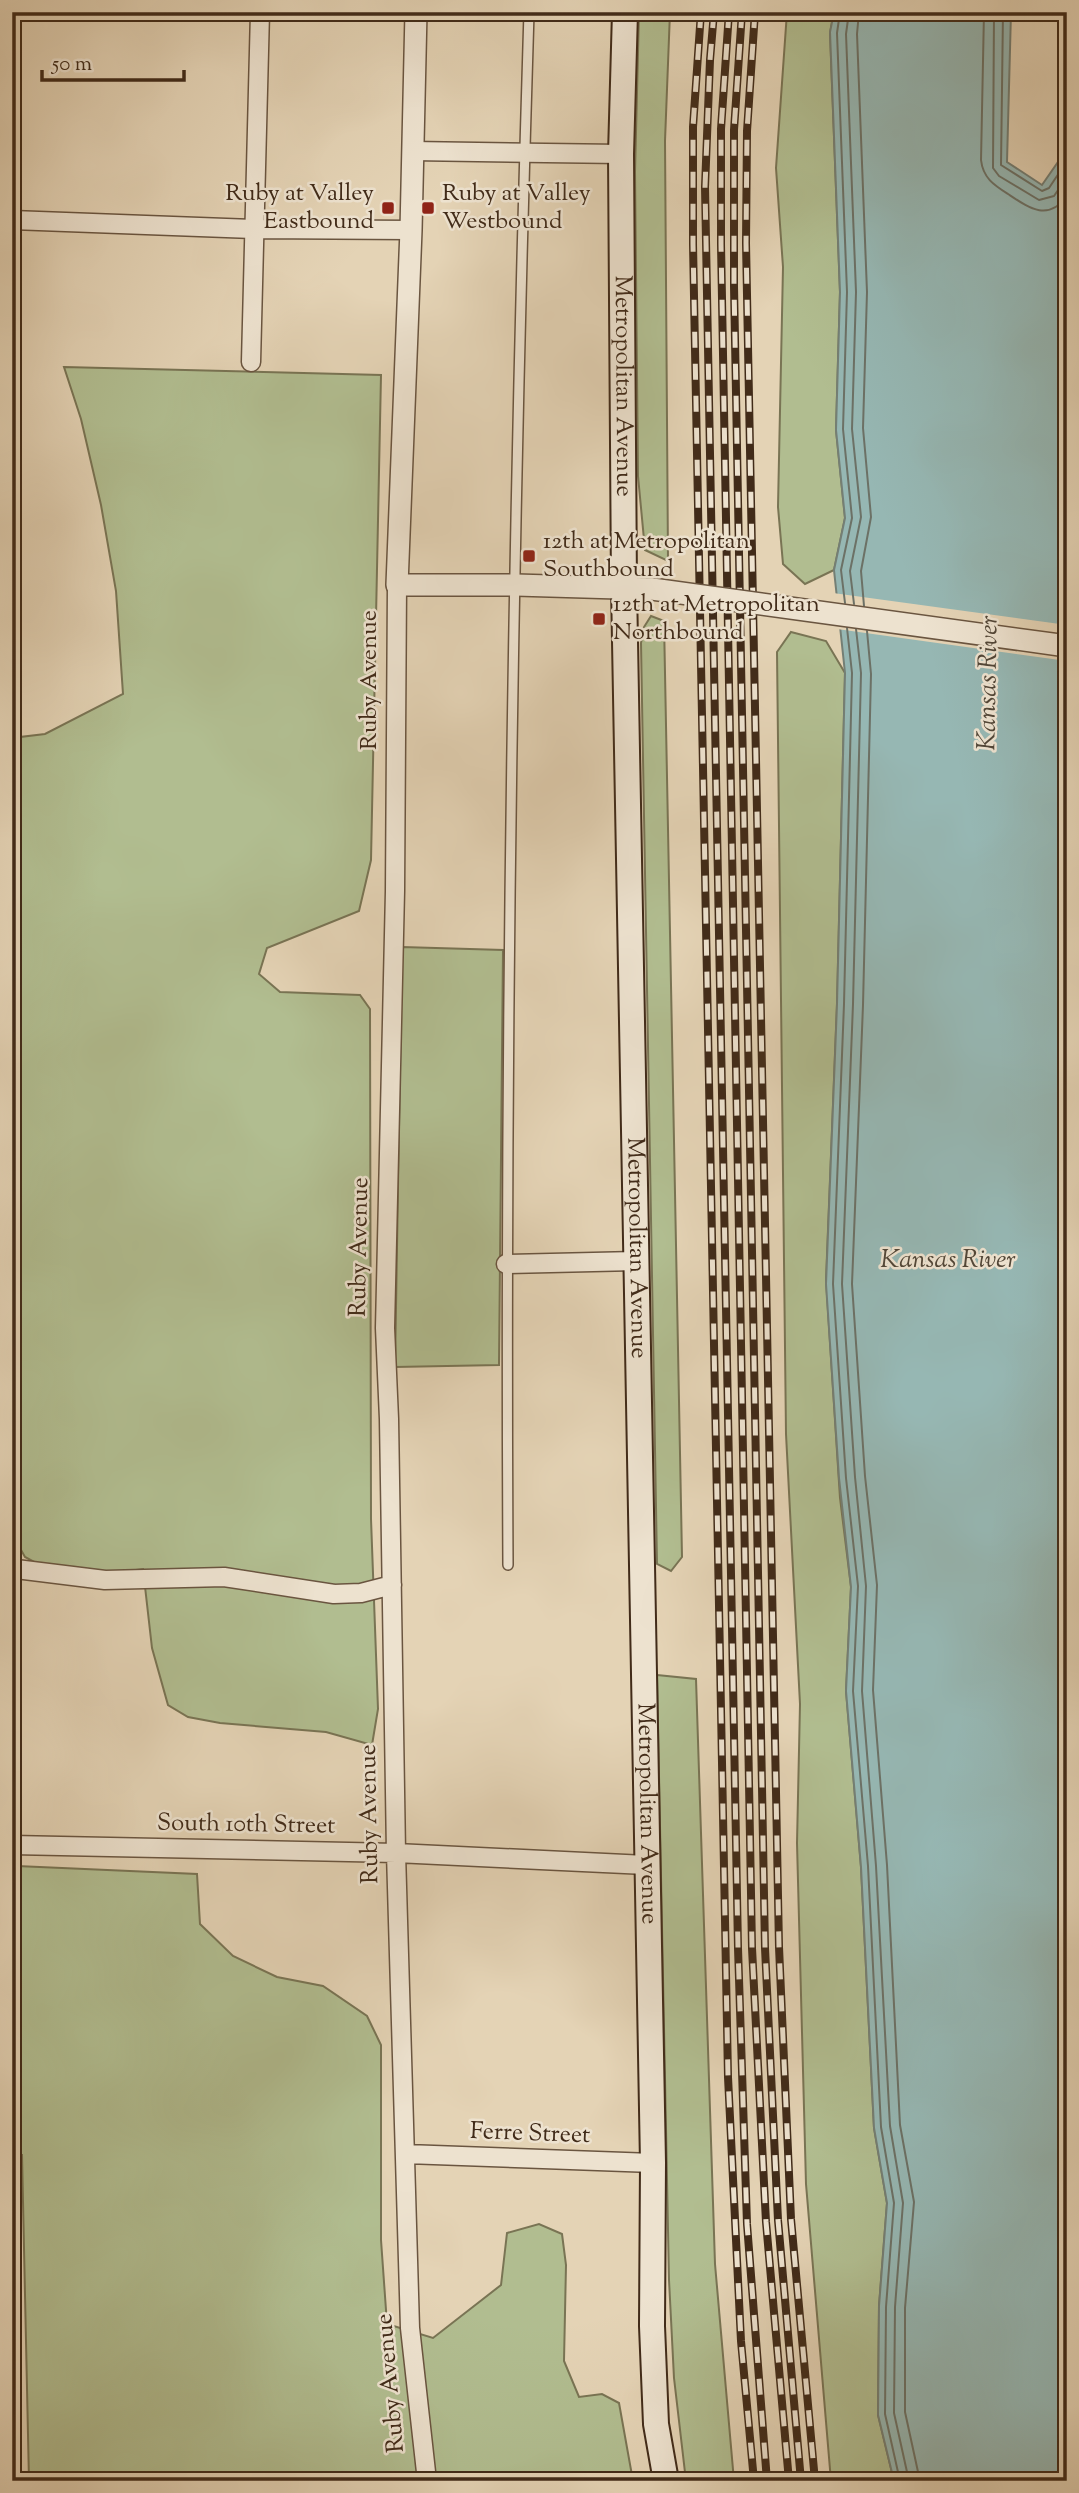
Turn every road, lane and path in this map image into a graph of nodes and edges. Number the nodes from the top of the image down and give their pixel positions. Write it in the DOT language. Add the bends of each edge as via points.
graph roads {
  1 [pos="260,12"];
  2 [pos="416,12"];
  3 [pos="529,12"];
  4 [pos="625,12"];
  5 [pos="412,151"];
  6 [pos="525,153"];
  7 [pos="621,154"];
  8 [pos="12,220"];
  9 [pos="253,229"];
  10 [pos="411,230"];
  11 [pos="251,362"];
  12 [pos="397,585"];
  13 [pos="516,585"];
  14 [pos="624,587"];
  15 [pos="1067,646"];
  16 [pos="636,1261"];
  17 [pos="506,1264"];
  18 [pos="508,1565"];
  19 [pos="16,1569"];
  20 [pos="392,1586"];
  21 [pos="12,1845"];
  22 [pos="396,1853"];
  23 [pos="646,1865"];
  24 [pos="406,2154"];
  25 [pos="653,2163"];
  26 [pos="427,2481"];
  27 [pos="666,2481"];
  1 -- 9 [label="street"];
  2 -- 5 [label="street, Ruby Avenue"];
  3 -- 6 [label="lane"];
  4 -- 7 [label="main road, Metropolitan Avenue"];
  5 -- 6 [label="street"];
  5 -- 10 [label="street, Ruby Avenue"];
  6 -- 7 [label="street"];
  6 -- 13 [label="lane"];
  7 -- 14 [label="main road, Metropolitan Avenue"];
  8 -- 9 [label="street"];
  9 -- 10 [label="street"];
  9 -- 11 [label="street"];
  10 -- 12 [label="street, Ruby Avenue"];
  12 -- 13 [label="street"];
  12 -- 20 [label="street, Ruby Avenue" via="385,1274"];
  13 -- 14 [label="street"];
  13 -- 17 [label="lane"];
  14 -- 15 [label="street, bridge"];
  14 -- 16 [label="main road, Metropolitan Avenue"];
  16 -- 17 [label="street"];
  16 -- 23 [label="main road, Metropolitan Avenue"];
  17 -- 18 [label="lane"];
  19 -- 20 [label="street" via="104,1580 224,1577 334,1594"];
  20 -- 22 [label="street, Ruby Avenue"];
  21 -- 22 [label="street, South 10th Street"];
  22 -- 23 [label="street, South 10th Street"];
  22 -- 24 [label="street, Ruby Avenue"];
  23 -- 25 [label="main road, Metropolitan Avenue"];
  24 -- 25 [label="street, Ferre Street"];
  24 -- 26 [label="street, Ruby Avenue" via="410,2328"];
  25 -- 27 [label="main road, Metropolitan Avenue" via="656,2424"];
}
